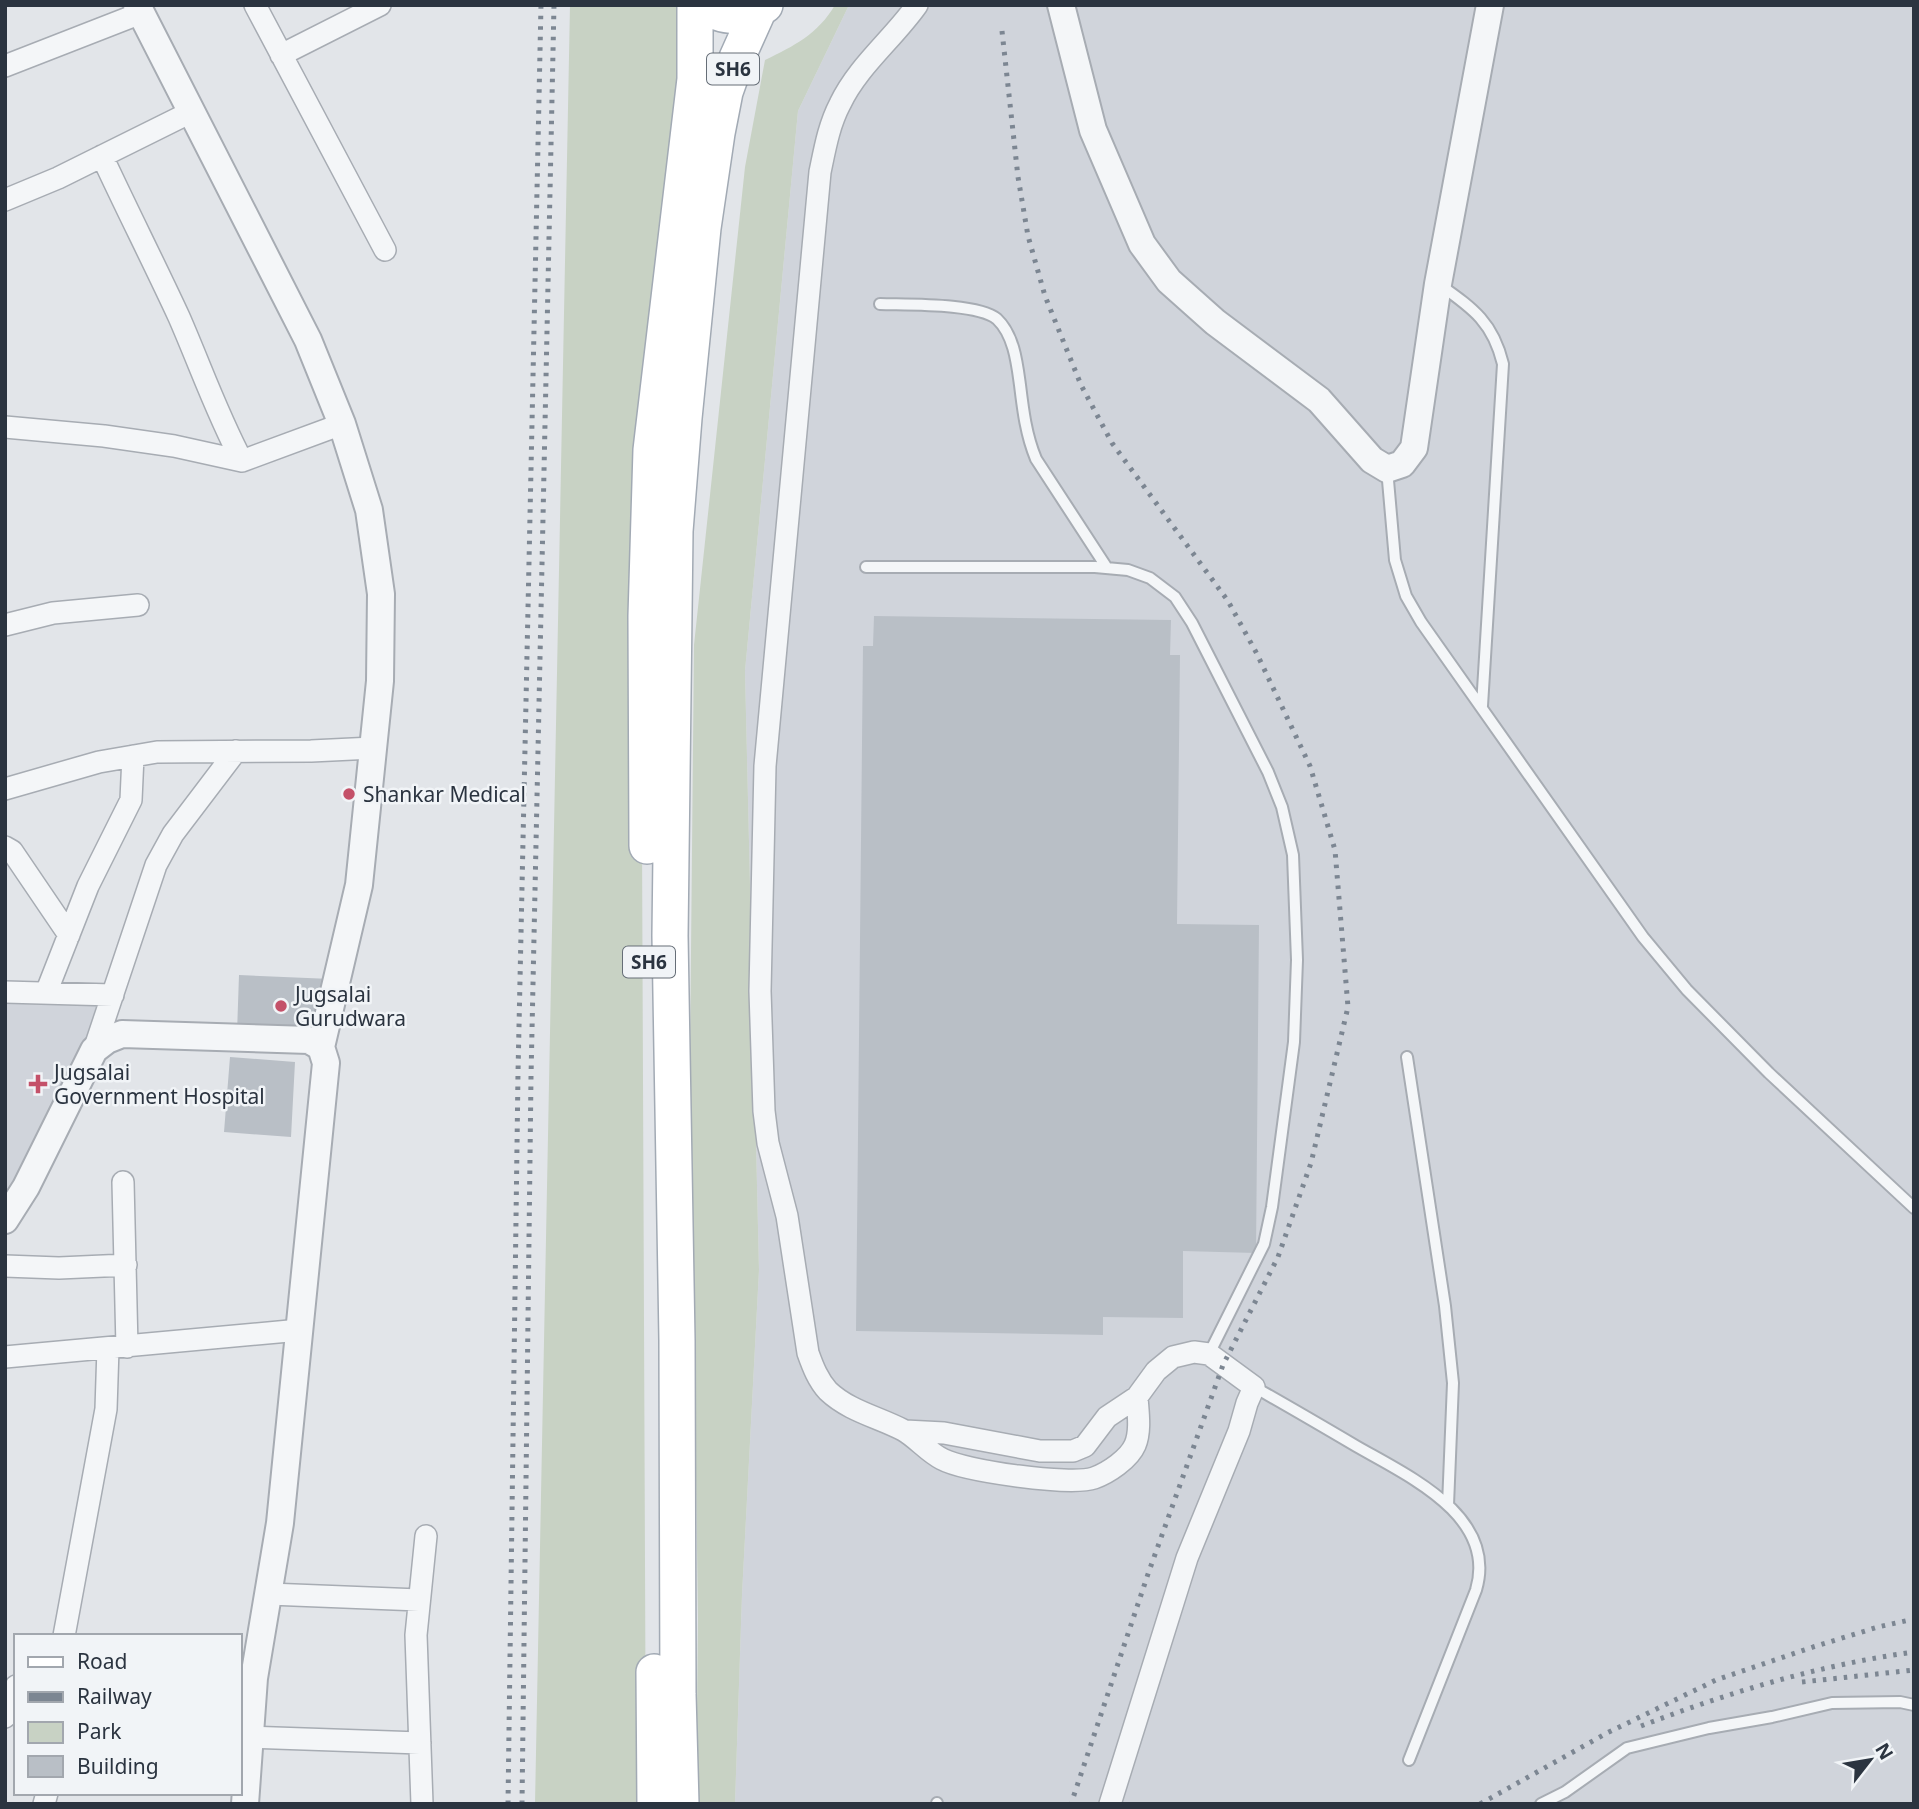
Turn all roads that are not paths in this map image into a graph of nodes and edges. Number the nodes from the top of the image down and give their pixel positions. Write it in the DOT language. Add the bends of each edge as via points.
graph roads {
  1 [pos="255,5"];
  2 [pos="380,5"];
  3 [pos="695,5"];
  4 [pos="705,5"];
  5 [pos="917,5"];
  6 [pos="1061,5"];
  7 [pos="1490,5"];
  8 [pos="762,7"];
  9 [pos="145,8"];
  10 [pos="281,55"];
  11 [pos="5,66"];
  12 [pos="191,112"];
  13 [pos="102,156"];
  14 [pos="5,200"];
  15 [pos="385,250"];
  16 [pos="1438,284"];
  17 [pos="880,304"];
  18 [pos="342,424"];
  19 [pos="5,427"];
  20 [pos="242,461"];
  21 [pos="1387,469"];
  22 [pos="866,567"];
  23 [pos="1107,568"];
  24 [pos="138,605"];
  25 [pos="5,625"];
  26 [pos="1482,706"];
  27 [pos="373,748"];
  28 [pos="236,751"];
  29 [pos="133,756"];
  30 [pos="5,789"];
  31 [pos="5,847"];
  32 [pos="69,935"];
  33 [pos="5,992"];
  34 [pos="46,993"];
  35 [pos="113,995"];
  36 [pos="321,1047"];
  37 [pos="94,1050"];
  38 [pos="1407,1057"];
  39 [pos="123,1182"];
  40 [pos="1914,1208"];
  41 [pos="5,1220"];
  42 [pos="126,1265"];
  43 [pos="5,1266"];
  44 [pos="300,1330"];
  45 [pos="117,1348"];
  46 [pos="1209,1354"];
  47 [pos="5,1357"];
  48 [pos="1254,1387"];
  49 [pos="1138,1397"];
  50 [pos="905,1431"];
  51 [pos="1448,1505"];
  52 [pos="426,1536"];
  53 [pos="269,1594"];
  54 [pos="419,1600"];
  55 [pos="64,1634"];
  56 [pos="14,1692"];
  57 [pos="1914,1705"];
  58 [pos="5,1717"];
  59 [pos="250,1737"];
  60 [pos="420,1744"];
  61 [pos="1409,1760"];
  62 [pos="245,1804"];
  63 [pos="422,1804"];
  64 [pos="655,1804"];
  65 [pos="681,1804"];
  66 [pos="1110,1804"];
  67 [pos="1541,1804"];
  1 -- 10 [label="street"];
  2 -- 10 [label="street"];
  3 -- 64 [label="main road, SH6" via="694,90 651,450 646,616"];
  4 -- 8 [label="main road, SH6" via="725,15 743,16"];
  5 -- 50 [label="street" via="841,101 820,172 765,766 760,991 768,1143 789,1225 808,1353 827,1390 845,1405"];
  6 -- 21 [label="street" via="1093,130 1149,253 1169,281 1215,323 1320,400 1372,460"];
  7 -- 16 [label="street"];
  8 -- 65 [label="main road, SH6" via="737,58 717,133 702,241 675,531 670,936"];
  9 -- 11 [label="street"];
  9 -- 12 [label="street"];
  10 -- 15 [label="street"];
  12 -- 13 [label="street"];
  12 -- 18 [label="street" via="308,340"];
  13 -- 14 [label="street"];
  13 -- 20 [label="street"];
  16 -- 21 [label="street" via="1414,448 1402,464"];
  16 -- 26 [label="lane" via="1487,324 1503,364"];
  17 -- 23 [label="lane" via="972,309 995,318 1003,327 1016,357 1028,441"];
  18 -- 20 [label="street"];
  18 -- 27 [label="street" via="369,510 381,594 380,681"];
  19 -- 20 [label="street" via="174,446"];
  21 -- 26 [label="lane" via="1395,560 1406,596"];
  22 -- 23 [label="lane"];
  23 -- 46 [label="lane" via="1150,578 1175,597 1192,623 1273,783 1293,855 1294,1042 1272,1207 1264,1244"];
  24 -- 25 [label="street" via="53,613"];
  26 -- 40 [label="lane" via="1643,937 1686,990"];
  27 -- 28 [label="street"];
  27 -- 36 [label="street" via="359,886"];
  28 -- 29 [label="street"];
  28 -- 35 [label="street" via="173,834 156,865"];
  29 -- 30 [label="street"];
  29 -- 32 [label="street" via="131,800"];
  31 -- 32 [label="street" via="12,850"];
  32 -- 34 [label="street"];
  33 -- 34 [label="street"];
  34 -- 35 [label="street"];
  35 -- 37 [label="street"];
  36 -- 37 [label="street" via="309,1040 122,1034"];
  36 -- 44 [label="street" via="326,1063"];
  37 -- 41 [label="street"];
  38 -- 51 [label="lane" via="1453,1383"];
  39 -- 42 [label="street"];
  42 -- 43 [label="street"];
  42 -- 45 [label="street"];
  44 -- 45 [label="street"];
  44 -- 53 [label="street"];
  45 -- 47 [label="street"];
  45 -- 55 [label="street"];
  46 -- 48 [label="street"];
  46 -- 49 [label="street" via="1173,1357 1156,1371"];
  48 -- 51 [label="lane" via="1418,1482"];
  48 -- 66 [label="street" via="1187,1558"];
  49 -- 50 [label="street" via="1107,1417 1085,1446 1073,1451 1040,1451 944,1433"];
  49 -- 50 [label="street" via="1135,1447 1094,1478 979,1470 942,1459"];
  51 -- 61 [label="lane" via="1477,1548 1480,1576"];
  52 -- 54 [label="street"];
  53 -- 54 [label="street"];
  53 -- 59 [label="street" via="254,1678"];
  54 -- 60 [label="street"];
  56 -- 58 [label="street"];
  57 -- 67 [label="lane" via="1832,1703 1627,1748"];
  59 -- 60 [label="street"];
  59 -- 62 [label="street"];
  60 -- 63 [label="street"];
}
